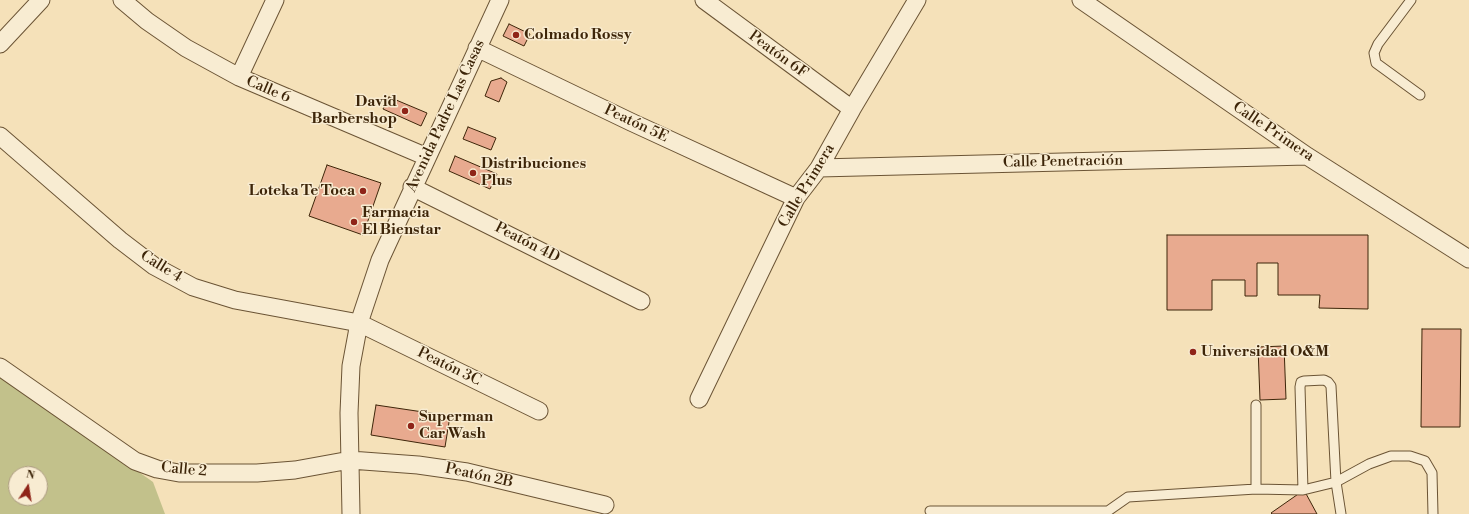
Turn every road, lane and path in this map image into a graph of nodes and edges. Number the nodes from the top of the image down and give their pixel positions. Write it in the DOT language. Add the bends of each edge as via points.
graph roads {
  1 [pos="41,0"];
  2 [pos="122,0"];
  3 [pos="275,0"];
  4 [pos="500,0"];
  5 [pos="704,0"];
  6 [pos="916,0"];
  7 [pos="1081,0"];
  8 [pos="1411,0"];
  9 [pos="0,44"];
  10 [pos="478,48"];
  11 [pos="238,77"];
  12 [pos="1420,95"];
  13 [pos="852,109"];
  14 [pos="0,136"];
  15 [pos="1308,156"];
  16 [pos="427,157"];
  17 [pos="820,168"];
  18 [pos="412,187"];
  19 [pos="796,198"];
  20 [pos="1469,259"];
  21 [pos="641,301"];
  22 [pos="359,323"];
  23 [pos="0,367"];
  24 [pos="699,399"];
  25 [pos="1256,406"];
  26 [pos="538,410"];
  27 [pos="350,460"];
  28 [pos="1336,482"];
  29 [pos="1256,489"];
  30 [pos="1303,490"];
  31 [pos="605,506"];
  32 [pos="930,511"];
  33 [pos="1107,512"];
  34 [pos="351,514"];
  35 [pos="1341,514"];
  36 [pos="1433,514"];
  1 -- 9 [label="street"];
  2 -- 11 [label="street, Calle 6" via="186,48"];
  3 -- 11 [label="street"];
  4 -- 10 [label="street, Avenida Padre Las Casas"];
  5 -- 13 [label="street, Peatón 6F"];
  6 -- 13 [label="street, Calle Primera"];
  7 -- 15 [label="street, Calle Primera"];
  8 -- 12 [label="lane" via="1374,53 1376,63"];
  10 -- 16 [label="street, Avenida Padre Las Casas"];
  10 -- 19 [label="street, Peatón 5E"];
  11 -- 16 [label="street, Calle 6"];
  13 -- 17 [label="street, Calle Primera"];
  14 -- 22 [label="street, Calle 4" via="120,240 154,266 193,287 235,300"];
  15 -- 17 [label="street, Calle Penetración"];
  15 -- 20 [label="street, Calle Primera"];
  16 -- 18 [label="street, Avenida Padre Las Casas"];
  17 -- 19 [label="street, Calle Primera"];
  18 -- 21 [label="street, Peatón 4D"];
  18 -- 22 [label="street, Avenida Padre Las Casas" via="380,260"];
  19 -- 24 [label="street, Calle Primera"];
  22 -- 26 [label="street, Peatón 3C"];
  22 -- 27 [label="street, Avenida Padre Las Casas" via="351,366"];
  23 -- 27 [label="street, Calle 2" via="135,461 157,469 179,473 257,472 295,470"];
  25 -- 29 [label="lane"];
  27 -- 31 [label="street, Peatón 2B" via="418,465 466,472"];
  27 -- 34 [label="street, Avenida Padre Las Casas"];
  28 -- 30 [label="lane"];
  28 -- 30 [label="lane" via="1331,386 1324,380 1304,381 1300,387"];
  28 -- 35 [label="lane"];
  28 -- 36 [label="lane" via="1369,464 1391,456 1410,456 1425,461 1432,473"];
  29 -- 30 [label="lane"];
  29 -- 33 [label="lane" via="1128,497"];
  32 -- 33 [label="lane"];
}
